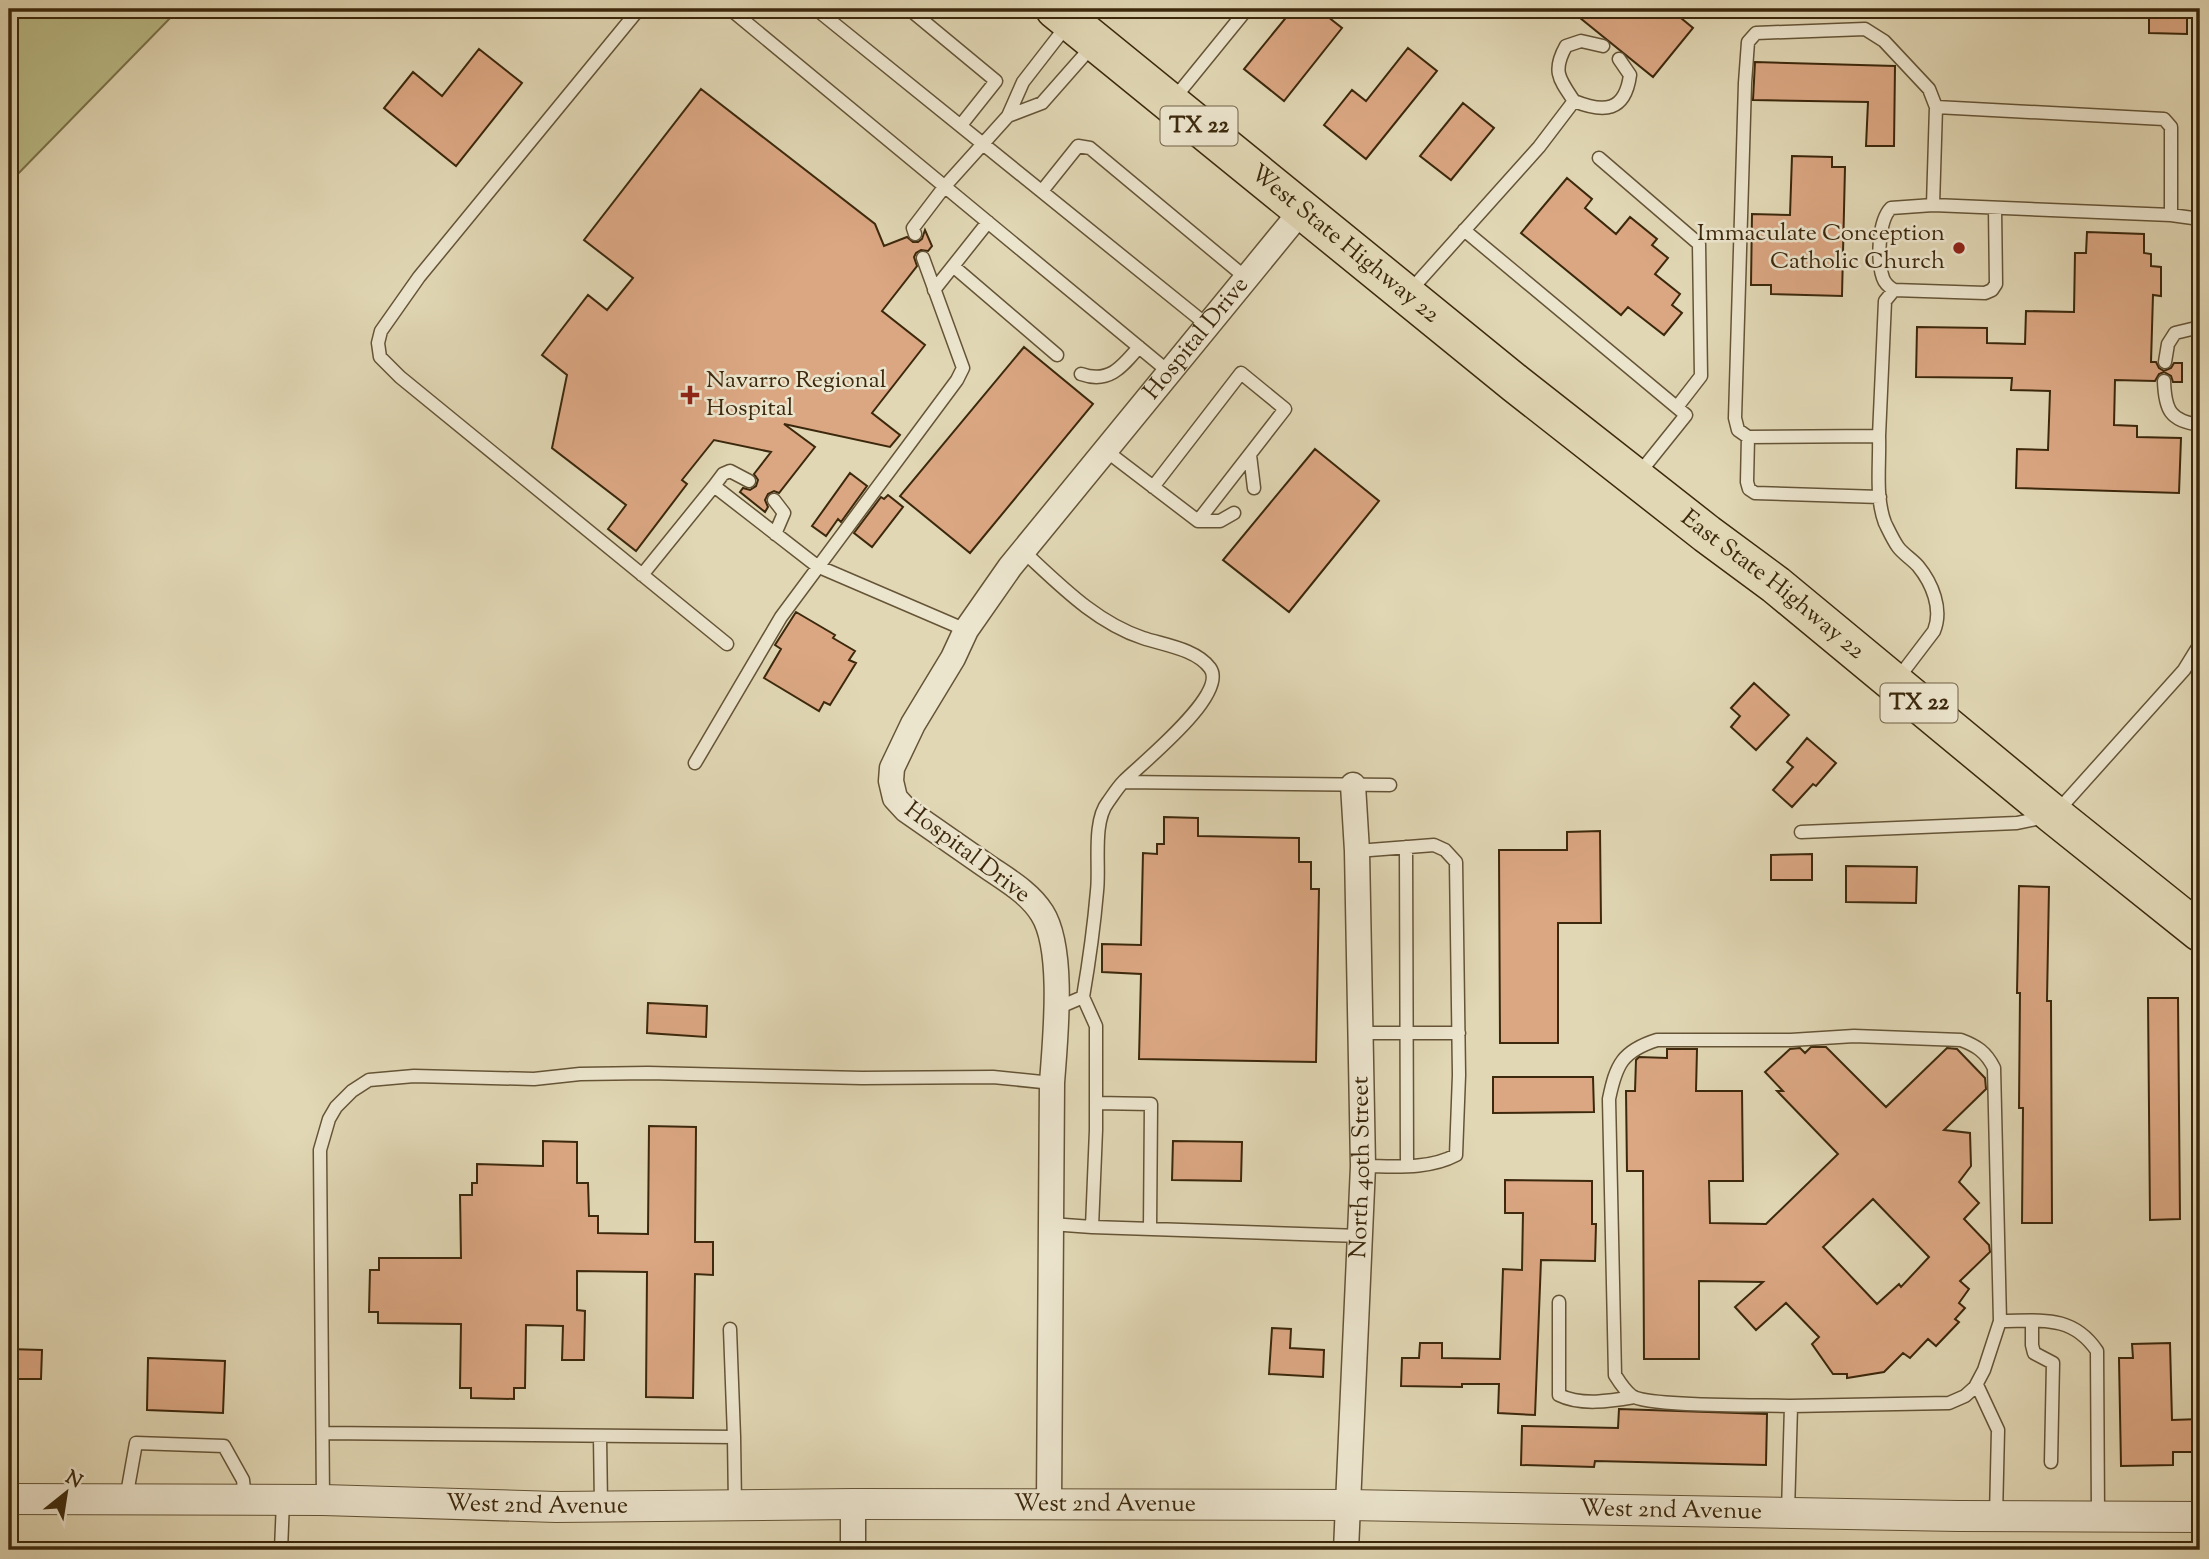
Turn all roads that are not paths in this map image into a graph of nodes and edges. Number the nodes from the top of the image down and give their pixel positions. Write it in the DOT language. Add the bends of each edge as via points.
graph roads {
  1 [pos="639,9"];
  2 [pos="730,9"];
  3 [pos="816,9"];
  4 [pos="909,9"];
  5 [pos="1247,9"];
  6 [pos="1073,20"];
  7 [pos="1603,46"];
  8 [pos="1619,59"];
  9 [pos="1574,101"];
  10 [pos="1170,103"];
  11 [pos="1936,107"];
  12 [pos="1008,116"];
  13 [pos="961,125"];
  14 [pos="984,143"];
  15 [pos="1599,158"];
  16 [pos="945,186"];
  17 [pos="1042,191"];
  18 [pos="1933,205"];
  19 [pos="1995,208"];
  20 [pos="1302,210"];
  21 [pos="2171,215"];
  22 [pos="2200,219"];
  23 [pos="988,222"];
  24 [pos="1464,230"];
  25 [pos="915,234"];
  26 [pos="923,258"];
  27 [pos="953,266"];
  28 [pos="1245,277"];
  29 [pos="934,290"];
  30 [pos="1894,290"];
  31 [pos="1406,295"];
  32 [pos="1207,325"];
  33 [pos="2200,327"];
  34 [pos="1139,346"];
  35 [pos="1057,355"];
  36 [pos="2165,362"];
  37 [pos="1169,372"];
  38 [pos="1081,374"];
  39 [pos="2164,381"];
  40 [pos="1677,407"];
  41 [pos="2200,425"];
  42 [pos="1880,436"];
  43 [pos="1748,437"];
  44 [pos="1105,450"];
  45 [pos="1250,455"];
  46 [pos="1636,478"];
  47 [pos="749,481"];
  48 [pos="714,486"];
  49 [pos="1153,487"];
  50 [pos="1254,488"];
  51 [pos="1880,498"];
  52 [pos="774,500"];
  53 [pos="1234,513"];
  54 [pos="1198,521"];
  55 [pos="775,534"];
  56 [pos="1023,551"];
  57 [pos="817,566"];
  58 [pos="642,575"];
  59 [pos="966,630"];
  60 [pos="727,644"];
  61 [pos="2200,645"];
  62 [pos="1895,683"];
  63 [pos="695,764"];
  64 [pos="1123,782"];
  65 [pos="1353,785"];
  66 [pos="1390,786"];
  67 [pos="2054,816"];
  68 [pos="1801,832"];
  69 [pos="1406,847"];
  70 [pos="1357,851"];
  71 [pos="2200,932"];
  72 [pos="1083,997"];
  73 [pos="1055,1009"];
  74 [pos="1360,1033"];
  75 [pos="1459,1033"];
  76 [pos="1407,1034"];
  77 [pos="1052,1083"];
  78 [pos="1096,1103"];
  79 [pos="1363,1166"];
  80 [pos="1407,1166"];
  81 [pos="1051,1224"];
  82 [pos="1092,1227"];
  83 [pos="1150,1229"];
  84 [pos="1360,1236"];
  85 [pos="1559,1302"];
  86 [pos="2000,1321"];
  87 [pos="2032,1321"];
  88 [pos="730,1329"];
  89 [pos="1976,1385"];
  90 [pos="1634,1397"];
  91 [pos="1791,1406"];
  92 [pos="323,1433"];
  93 [pos="600,1436"];
  94 [pos="734,1437"];
  95 [pos="2050,1461"];
  96 [pos="9,1499"];
  97 [pos="126,1499"];
  98 [pos="245,1500"];
  99 [pos="282,1500"];
  100 [pos="323,1500"];
  101 [pos="853,1504"];
  102 [pos="1049,1504"];
  103 [pos="735,1505"];
  104 [pos="1348,1505"];
  105 [pos="601,1506"];
  106 [pos="1788,1513"];
  107 [pos="1996,1516"];
  108 [pos="2098,1516"];
  109 [pos="2200,1517"];
  110 [pos="281,1550"];
  111 [pos="853,1550"];
  112 [pos="1346,1550"];
  1 -- 58 [label="lane" via="419,277 381,331 378,343 380,358 400,377"];
  2 -- 16 [label="lane"];
  3 -- 13 [label="lane"];
  4 -- 13 [label="lane" via="996,81"];
  5 -- 10 [label="lane"];
  6 -- 10 [label="main road, West State Highway 22 / TX 22"];
  6 -- 12 [label="lane" via="1023,82"];
  6 -- 12 [label="lane" via="1042,103"];
  7 -- 9 [label="lane" via="1581,41 1566,46 1558,61 1559,80"];
  8 -- 9 [label="lane" via="1630,75 1620,103 1591,108"];
  9 -- 24 [label="lane"];
  10 -- 20 [label="main road, West State Highway 22 / TX 22"];
  11 -- 18 [label="lane"];
  11 -- 21 [label="lane" via="2164,119 2171,127"];
  11 -- 43 [label="lane" via="1929,89 1884,41 1865,29 1756,33 1748,42 1735,418 1738,430"];
  12 -- 14 [label="lane"];
  13 -- 14 [label="lane"];
  14 -- 16 [label="lane"];
  14 -- 17 [label="lane"];
  15 -- 40 [label="lane" via="1699,244 1700,376"];
  16 -- 23 [label="lane"];
  16 -- 25 [label="lane" via="913,228"];
  17 -- 28 [label="lane" via="1078,146 1090,148"];
  17 -- 32 [label="lane"];
  18 -- 19 [label="lane"];
  18 -- 30 [label="lane" via="1891,208 1884,215 1880,229 1882,276"];
  19 -- 21 [label="lane"];
  19 -- 30 [label="lane" via="1996,284 1992,290"];
  20 -- 28 [label="street, Hospital Drive"];
  20 -- 31 [label="main road, West State Highway 22 / TX 22"];
  21 -- 22 [label="lane"];
  23 -- 27 [label="lane"];
  23 -- 34 [label="lane"];
  24 -- 31 [label="lane"];
  24 -- 40 [label="lane"];
  26 -- 29 [label="lane"];
  27 -- 29 [label="lane"];
  27 -- 35 [label="lane"];
  28 -- 32 [label="street, Hospital Drive"];
  29 -- 57 [label="lane" via="963,368"];
  30 -- 42 [label="lane" via="1885,301"];
  31 -- 46 [label="main road, West State Highway 22 / TX 22"];
  32 -- 37 [label="street, Hospital Drive"];
  33 -- 36 [label="lane" via="2175,333"];
  34 -- 37 [label="lane"];
  34 -- 38 [label="lane" via="1111,374 1095,379"];
  37 -- 44 [label="street, Hospital Drive"];
  39 -- 41 [label="lane" via="2165,404 2174,417"];
  40 -- 46 [label="lane" via="1686,415"];
  42 -- 43 [label="lane"];
  42 -- 51 [label="lane"];
  43 -- 51 [label="lane" via="1747,482 1755,493"];
  44 -- 49 [label="lane"];
  44 -- 56 [label="street, Hospital Drive"];
  45 -- 49 [label="lane" via="1286,409 1241,373"];
  45 -- 50 [label="lane"];
  45 -- 54 [label="lane"];
  46 -- 62 [label="main road, East State Highway 22 / TX 22"];
  47 -- 48 [label="lane" via="730,471"];
  48 -- 55 [label="lane"];
  48 -- 58 [label="lane"];
  49 -- 54 [label="lane"];
  51 -- 62 [label="lane" via="1884,521 1898,548 1918,565 1938,612 1934,631"];
  52 -- 55 [label="lane" via="784,513"];
  53 -- 54 [label="lane" via="1220,521"];
  55 -- 57 [label="lane"];
  56 -- 59 [label="street, Hospital Drive"];
  56 -- 64 [label="lane" via="1103,620 1196,655 1212,669 1214,681 1203,703"];
  57 -- 59 [label="lane"];
  57 -- 63 [label="lane" via="780,617"];
  58 -- 60 [label="lane"];
  59 -- 73 [label="street, Hospital Drive" via="892,768 895,798 1016,886 1043,914 1051,933"];
  61 -- 67 [label="lane" via="2184,670"];
  62 -- 67 [label="main road, East State Highway 22 / TX 22"];
  64 -- 65 [label="lane"];
  64 -- 72 [label="lane" via="1105,806 1098,837 1098,888"];
  65 -- 66 [label="lane"];
  65 -- 70 [label="street, North 40th Street"];
  67 -- 68 [label="lane" via="2017,823"];
  67 -- 71 [label="main road, East State Highway 22 / TX 22"];
  69 -- 70 [label="lane"];
  69 -- 75 [label="lane" via="1434,845 1456,862"];
  69 -- 76 [label="lane"];
  70 -- 74 [label="street, North 40th Street"];
  72 -- 73 [label="lane"];
  72 -- 78 [label="lane" via="1096,1026"];
  73 -- 77 [label="street, Hospital Drive"];
  74 -- 76 [label="lane"];
  74 -- 79 [label="street, North 40th Street"];
  75 -- 76 [label="lane"];
  75 -- 80 [label="lane" via="1456,1155 1444,1162"];
  76 -- 80 [label="lane"];
  77 -- 81 [label="street, Hospital Drive"];
  77 -- 92 [label="lane" via="993,1077 648,1073 369,1080 336,1107 320,1150"];
  78 -- 82 [label="lane"];
  78 -- 83 [label="lane" via="1151,1104"];
  79 -- 80 [label="lane"];
  79 -- 84 [label="street, North 40th Street"];
  81 -- 82 [label="lane"];
  81 -- 102 [label="street, Hospital Drive"];
  82 -- 83 [label="lane"];
  83 -- 84 [label="lane"];
  84 -- 104 [label="street, North 40th Street"];
  85 -- 90 [label="lane" via="1559,1395 1604,1402"];
  86 -- 87 [label="lane"];
  86 -- 89 [label="lane"];
  86 -- 90 [label="lane" via="1994,1068 1987,1054 1961,1040 1854,1036 1657,1040 1640,1045 1622,1060 1609,1100 1615,1375"];
  87 -- 95 [label="lane" via="2034,1353 2053,1363"];
  87 -- 108 [label="lane" via="2075,1328 2097,1351"];
  88 -- 94 [label="lane"];
  89 -- 91 [label="lane" via="1949,1404"];
  89 -- 107 [label="lane" via="1998,1430"];
  90 -- 91 [label="lane" via="1657,1402"];
  91 -- 106 [label="lane"];
  92 -- 93 [label="lane"];
  92 -- 100 [label="lane"];
  93 -- 94 [label="lane"];
  93 -- 105 [label="lane"];
  94 -- 103 [label="lane"];
  96 -- 97 [label="street, West 2nd Avenue"];
  97 -- 98 [label="street, West 2nd Avenue"];
  97 -- 98 [label="lane" via="135,1443 224,1446 243,1480"];
  98 -- 99 [label="street, West 2nd Avenue"];
  99 -- 100 [label="street, West 2nd Avenue"];
  99 -- 110 [label="lane"];
  100 -- 105 [label="street, West 2nd Avenue"];
  101 -- 102 [label="street, West 2nd Avenue"];
  101 -- 103 [label="street, West 2nd Avenue"];
  101 -- 111 [label="street"];
  102 -- 104 [label="street, West 2nd Avenue"];
  103 -- 105 [label="street, West 2nd Avenue"];
  104 -- 106 [label="street, West 2nd Avenue"];
  104 -- 112 [label="street, North 40th Street"];
  106 -- 107 [label="street, West 2nd Avenue"];
  107 -- 108 [label="street, West 2nd Avenue"];
  108 -- 109 [label="street, West 2nd Avenue"];
}
